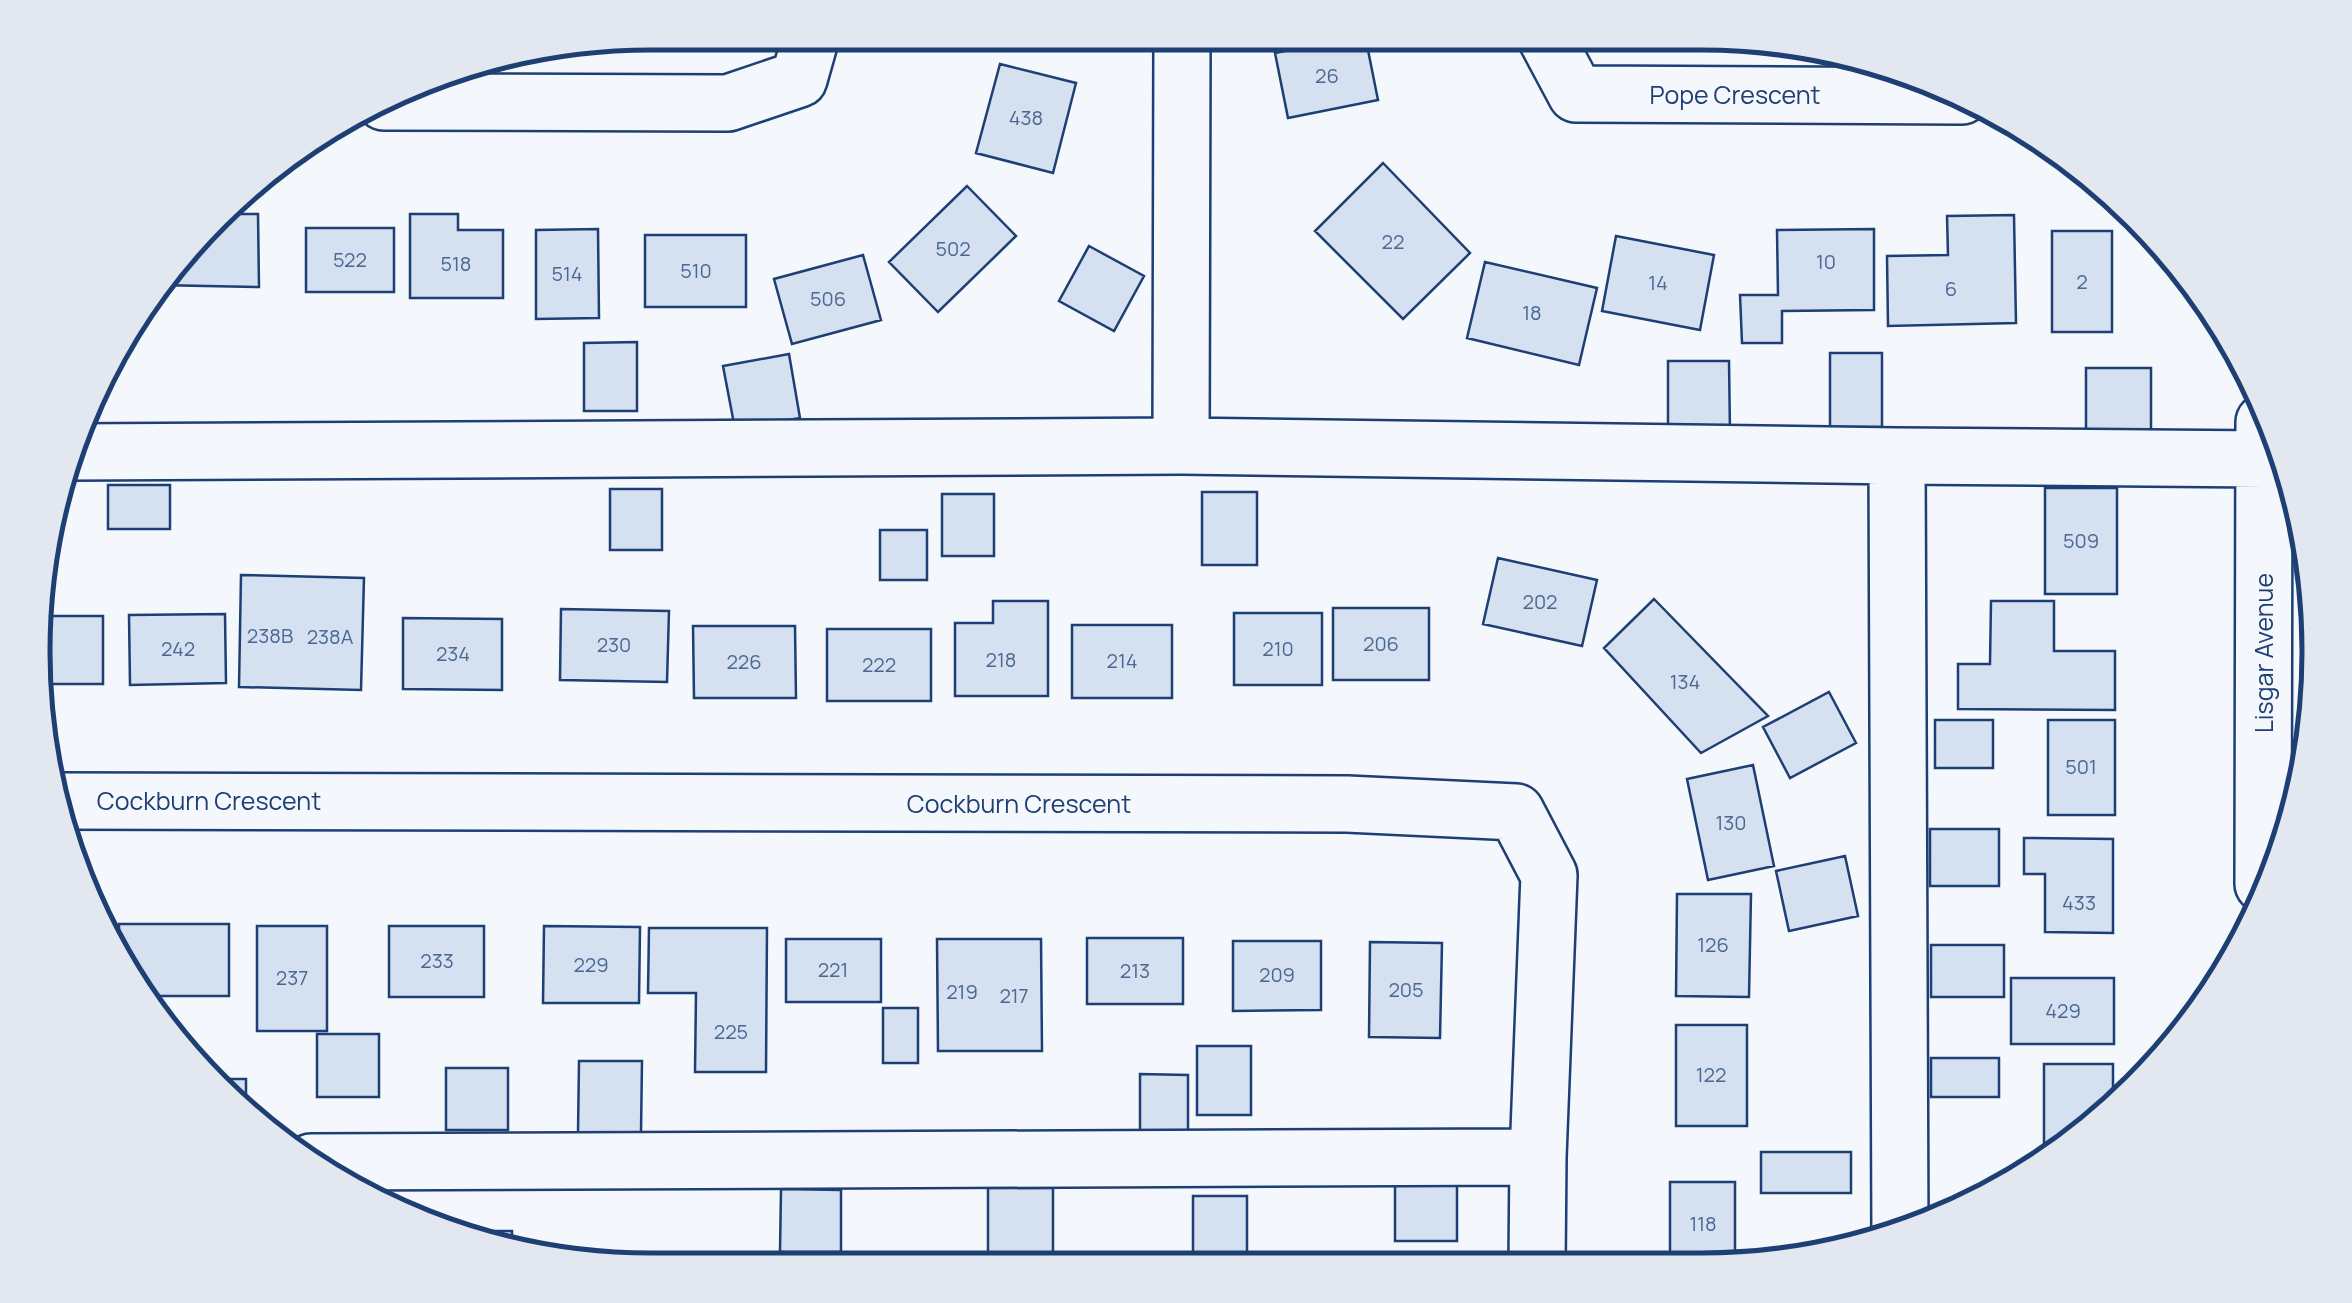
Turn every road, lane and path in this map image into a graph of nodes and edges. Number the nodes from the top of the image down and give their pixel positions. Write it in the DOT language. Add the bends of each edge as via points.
graph roads {
  1 [pos="807,50"];
  2 [pos="1182,50"];
  3 [pos="1553,50"];
  4 [pos="481,81"];
  5 [pos="1897,83"];
  6 [pos="433,91"];
  7 [pos="2264,440"];
  8 [pos="2264,442"];
  9 [pos="1180,446"];
  10 [pos="84,452"];
  11 [pos="1898,456"];
  12 [pos="2278,797"];
  13 [pos="69,801"];
  14 [pos="2269,846"];
  15 [pos="1538,1157"];
  16 [pos="334,1162"];
  17 [pos="1900,1219"];
  18 [pos="1537,1253"];
  1 -- 4 [label="street" via="799,79 728,103"];
  2 -- 9 [label="street"];
  3 -- 5 [label="street, Pope Crescent" via="1576,94"];
  4 -- 6 [label="street"];
  7 -- 11 [label="street"];
  8 -- 12 [label="street, Lisgar Avenue"];
  9 -- 10 [label="street"];
  9 -- 11 [label="street"];
  11 -- 17 [label="street"];
  12 -- 14 [label="street, Lisgar Avenue"];
  13 -- 15 [label="street, Cockburn Crescent" via="1328,804 1516,812 1549,875"];
  15 -- 16 [label="street"];
  15 -- 18 [label="street, Cockburn Crescent"];
}
